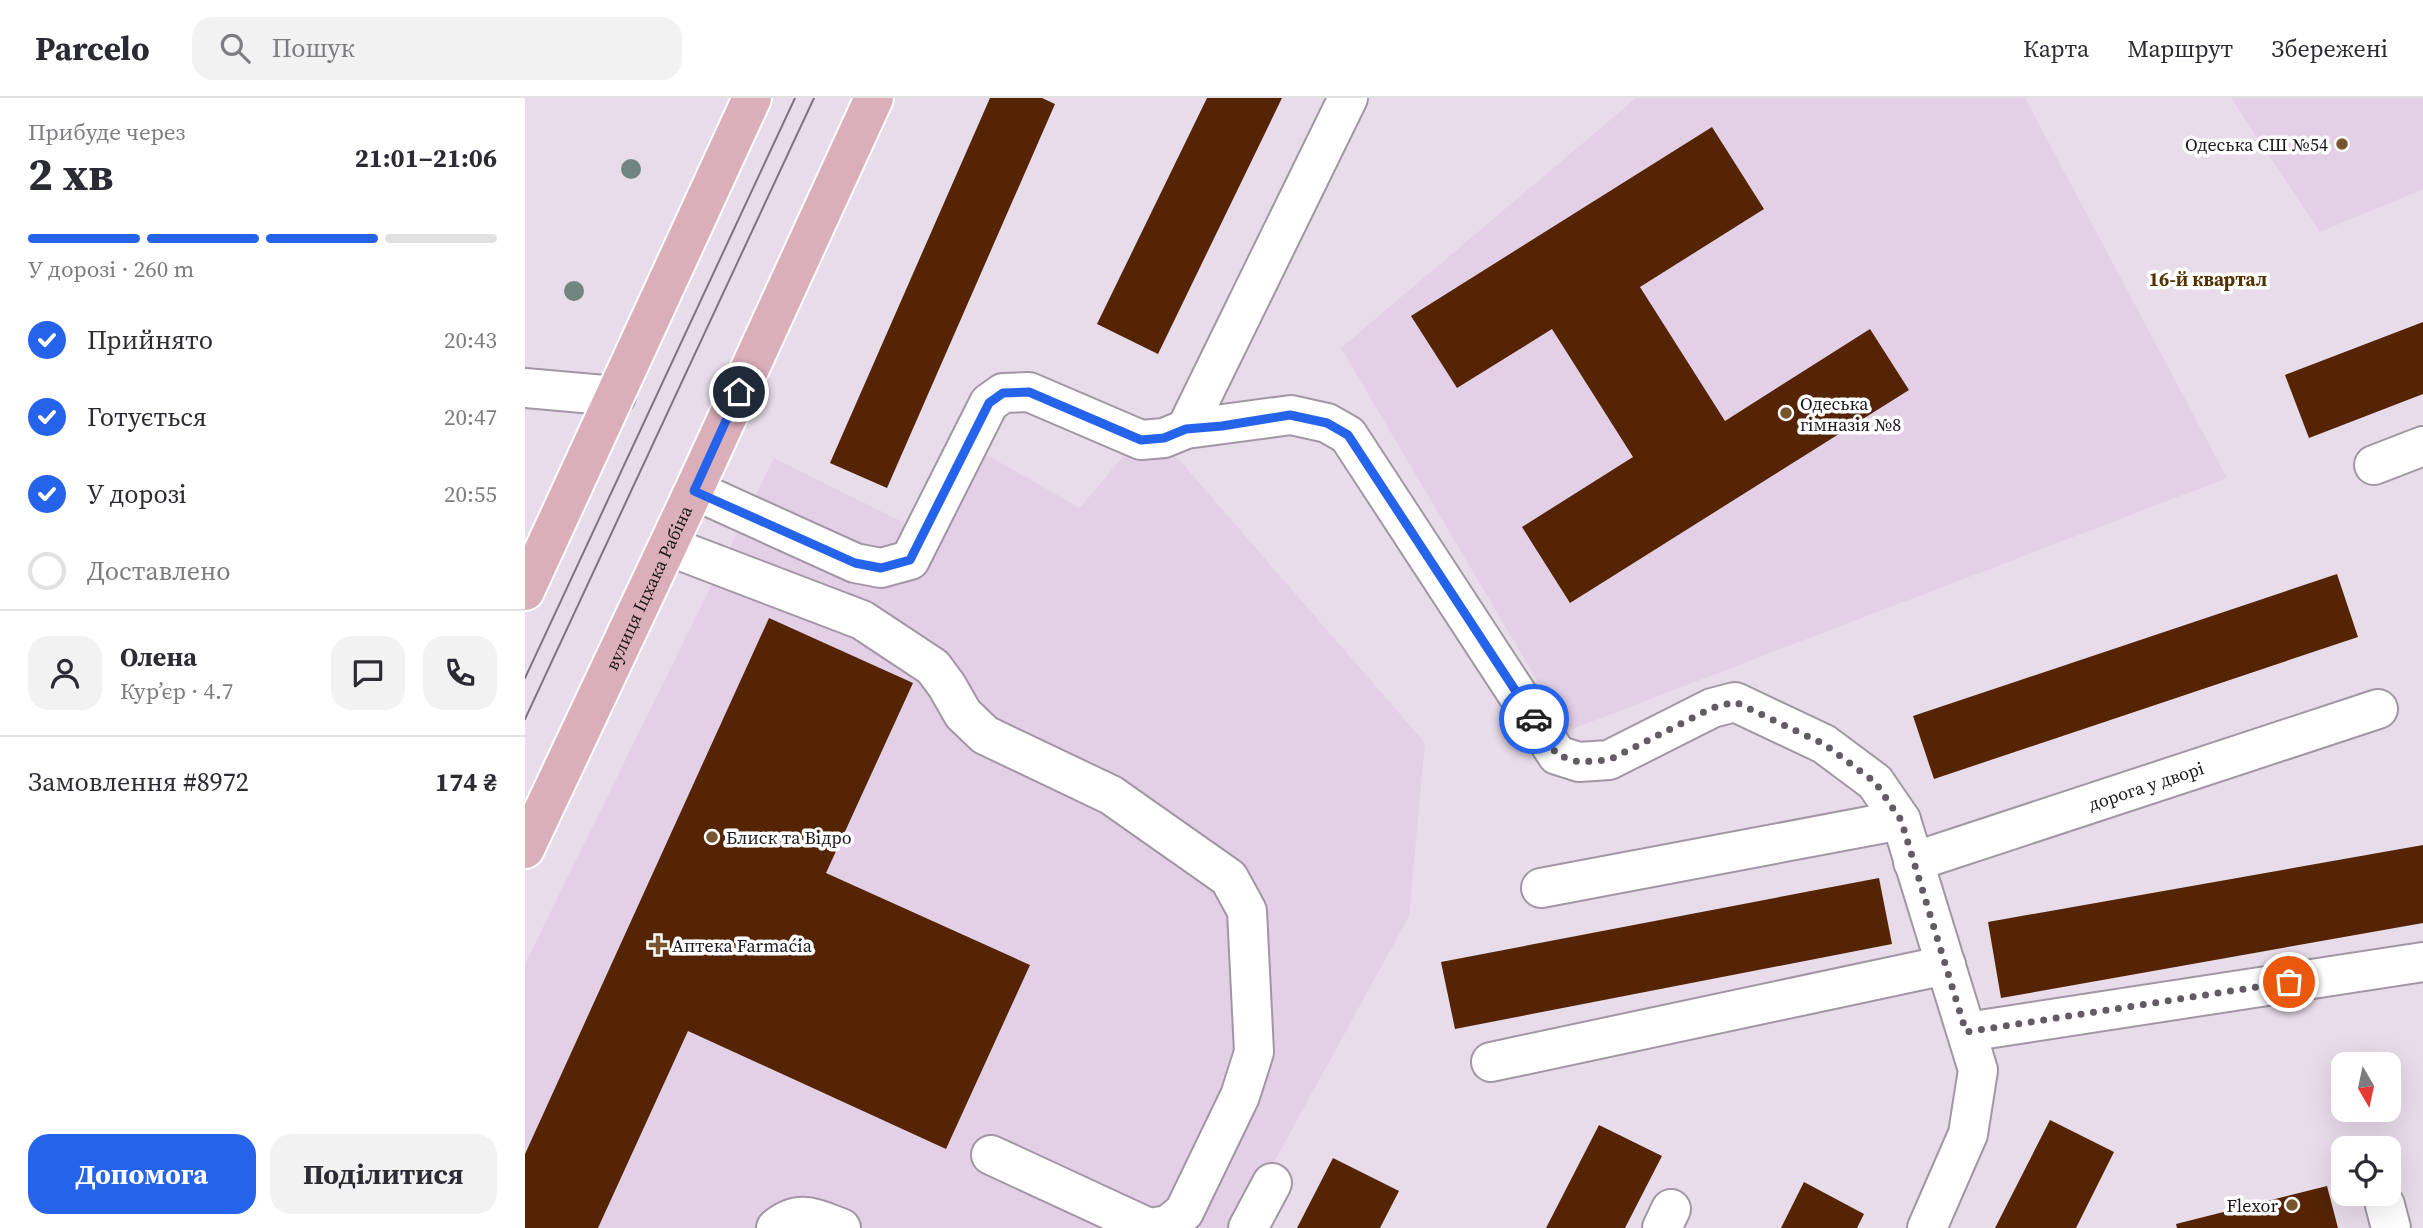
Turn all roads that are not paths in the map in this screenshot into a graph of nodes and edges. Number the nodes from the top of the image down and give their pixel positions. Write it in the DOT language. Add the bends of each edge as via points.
graph roads {
  1 [pos="752,98"];
  2 [pos="874,98"];
  3 [pos="1348,98"];
  4 [pos="525,388"];
  5 [pos="616,396"];
  6 [pos="1186,429"];
  7 [pos="2423,446"];
  8 [pos="2374,465"];
  9 [pos="694,491"];
  10 [pos="668,546"];
  11 [pos="525,591"];
  12 [pos="2378,709"];
  13 [pos="1901,820"];
  14 [pos="525,849"];
  15 [pos="1913,862"];
  16 [pos="1541,888"];
  17 [pos="2423,962"];
  18 [pos="1946,965"];
  19 [pos="1966,1032"];
  20 [pos="1491,1062"];
  21 [pos="991,1155"];
  22 [pos="1272,1183"];
  23 [pos="776,1228"];
  24 [pos="841,1228"];
  25 [pos="1248,1228"];
  26 [pos="1927,1228"];
  1 -- 5 [label="main road"];
  2 -- 9 [label="main road, вулиця Іцхака Рабіна"];
  3 -- 6 [label="lane"];
  4 -- 5 [label="lane"];
  5 -- 11 [label="main road"];
  6 -- 9 [label="lane" via="1164,438 1141,440 1029,392 1003,393 989,403 910,560 881,568 855,563"];
  6 -- 13 [label="lane" via="1290,415 1327,423 1348,435 1557,755 1579,762 1609,760 1712,708 1735,702 1824,744 1875,782"];
  7 -- 8 [label="lane"];
  9 -- 10 [label="main road, вулиця Іцхака Рабіна"];
  10 -- 14 [label="main road, вулиця Іцхака Рабіна"];
  10 -- 21 [label="lane" via="862,620 933,667 963,714 985,735 1111,795 1229,878 1247,911 1254,1052 1240,1096 1184,1212 1168,1224 1149,1227"];
  12 -- 15 [label="lane, дорога у дворі"];
  13 -- 15 [label="lane"];
  13 -- 16 [label="lane"];
  15 -- 18 [label="lane"];
  17 -- 19 [label="lane"];
  18 -- 19 [label="lane"];
  18 -- 20 [label="lane"];
  19 -- 26 [label="lane" via="1979,1070 1968,1134"];
  22 -- 25 [label="lane"];
  23 -- 24 [label="lane" via="786,1219 804,1215"];
}
